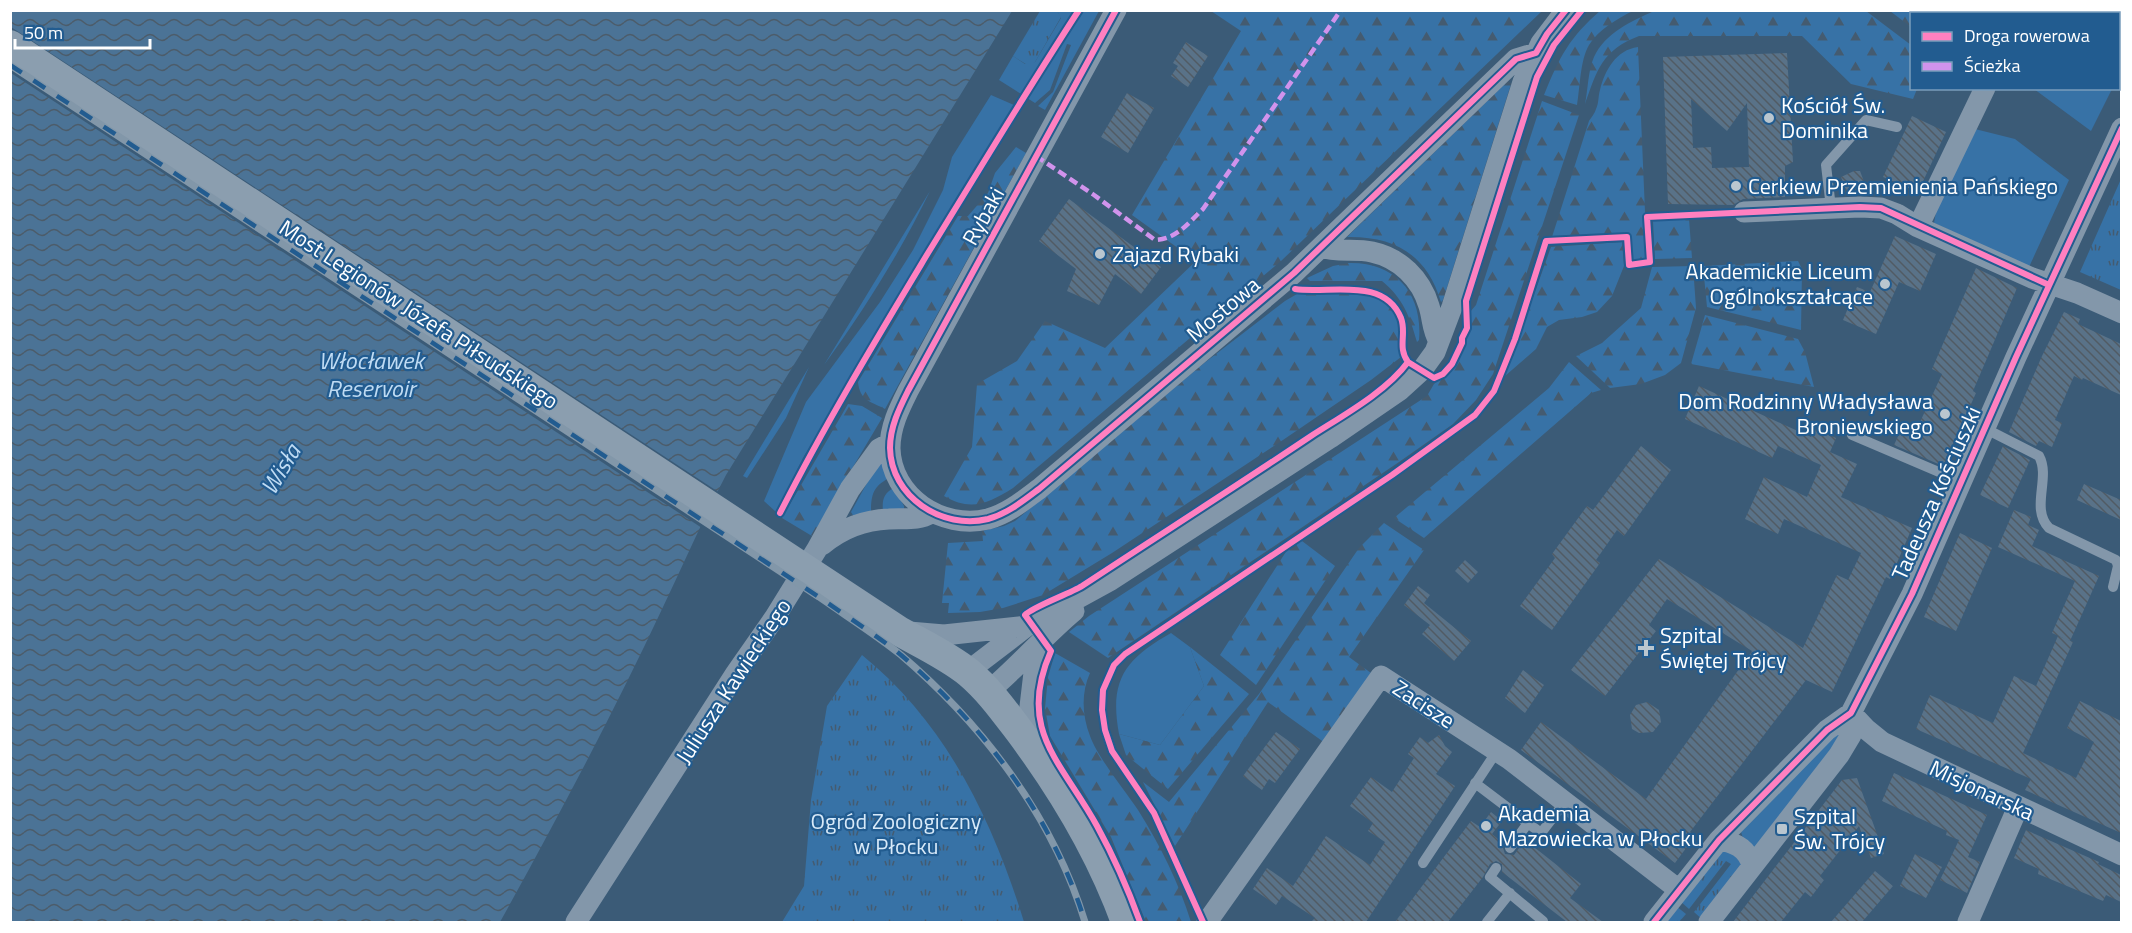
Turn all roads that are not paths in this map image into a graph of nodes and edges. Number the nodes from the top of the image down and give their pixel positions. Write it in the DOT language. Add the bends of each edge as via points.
graph roads {
  1 [pos="1116,10"];
  2 [pos="1566,10"];
  3 [pos="10,45"];
  4 [pos="1536,53"];
  5 [pos="1984,90"];
  6 [pos="1898,127"];
  7 [pos="2121,128"];
  8 [pos="1831,208"];
  9 [pos="1744,212"];
  10 [pos="1918,226"];
  11 [pos="1321,247"];
  12 [pos="2049,285"];
  13 [pos="2121,313"];
  14 [pos="1439,341"];
  15 [pos="1984,429"];
  16 [pos="1852,435"];
  17 [pos="890,443"];
  18 [pos="1960,482"];
  19 [pos="931,513"];
  20 [pos="817,549"];
  21 [pos="1111,580"];
  22 [pos="2113,587"];
  23 [pos="1027,626"];
  24 [pos="899,631"];
  25 [pos="1037,646"];
  26 [pos="978,682"];
  27 [pos="1851,713"];
  28 [pos="1497,751"];
  29 [pos="1040,758"];
  30 [pos="1475,783"];
  31 [pos="1565,802"];
  32 [pos="2018,807"];
  33 [pos="1528,822"];
  34 [pos="1719,840"];
  35 [pos="1510,848"];
  36 [pos="2121,855"];
  37 [pos="1423,862"];
  38 [pos="1752,865"];
  39 [pos="1496,867"];
  40 [pos="1679,890"];
  41 [pos="1510,893"];
  42 [pos="576,922"];
  43 [pos="1126,922"];
  44 [pos="1207,922"];
  45 [pos="1487,922"];
  46 [pos="1542,922"];
  47 [pos="1654,922"];
  48 [pos="1709,922"];
  49 [pos="1968,922"];
  1 -- 17 [label="street, Rybaki" via="908,391"];
  2 -- 4 [label="street"];
  3 -- 24 [label="main road, Most Legionów Józefa Piłsudskiego"];
  4 -- 11 [label="street, Mostowa" via="1516,59"];
  4 -- 14 [label="street" via="1522,82"];
  5 -- 10 [label="street"];
  6 -- 8 [label="lane" via="1866,120 1826,165"];
  7 -- 12 [label="street, Tadeusza Kościuszki"];
  8 -- 9 [label="street"];
  8 -- 10 [label="street" via="1881,208"];
  10 -- 12 [label="street"];
  11 -- 14 [label="street" via="1373,252 1404,268 1423,290"];
  11 -- 19 [label="street, Mostowa" via="1026,499 1005,512 980,520 957,520"];
  12 -- 13 [label="street"];
  12 -- 15 [label="street, Tadeusza Kościuszki"];
  14 -- 21 [label="street" via="1422,370 1400,390"];
  15 -- 18 [label="street, Tadeusza Kościuszki"];
  15 -- 22 [label="lane" via="2039,456 2043,471 2043,521 2049,528 2116,560"];
  16 -- 18 [label="lane"];
  17 -- 19 [label="street, Mostowa" via="901,482"];
  17 -- 20 [label="street, Juliusza Kawieckiego" via="879,449 855,481"];
  18 -- 27 [label="street, Tadeusza Kościuszki" via="1911,594"];
  19 -- 20 [label="street" via="917,519 858,524"];
  20 -- 42 [label="street, Juliusza Kawieckiego"];
  21 -- 23 [label="street"];
  21 -- 25 [label="street"];
  23 -- 24 [label="street" via="944,635"];
  23 -- 26 [label="street"];
  24 -- 26 [label="main road" via="936,651"];
  25 -- 26 [label="street"];
  25 -- 29 [label="street" via="1029,715"];
  26 -- 29 [label="main road"];
  27 -- 32 [label="street, Misjonarska" via="1882,742"];
  27 -- 34 [label="street" via="1827,730"];
  27 -- 38 [label="street" via="1851,735 1839,755"];
  28 -- 30 [label="lane"];
  28 -- 31 [label="street, Zacisze"];
  28 -- 44 [label="street, Zacisze" via="1381,676"];
  29 -- 43 [label="main road" via="1094,848"];
  30 -- 33 [label="lane"];
  30 -- 37 [label="lane"];
  31 -- 33 [label="lane" via="1541,832"];
  31 -- 40 [label="street, Zacisze"];
  32 -- 36 [label="street, Misjonarska"];
  32 -- 49 [label="street"];
  33 -- 35 [label="lane"];
  34 -- 38 [label="street" via="1733,842 1743,849"];
  34 -- 40 [label="street"];
  38 -- 48 [label="street"];
  39 -- 41 [label="lane" via="1490,877"];
  40 -- 47 [label="street"];
  41 -- 45 [label="lane"];
  41 -- 46 [label="lane"];
}
